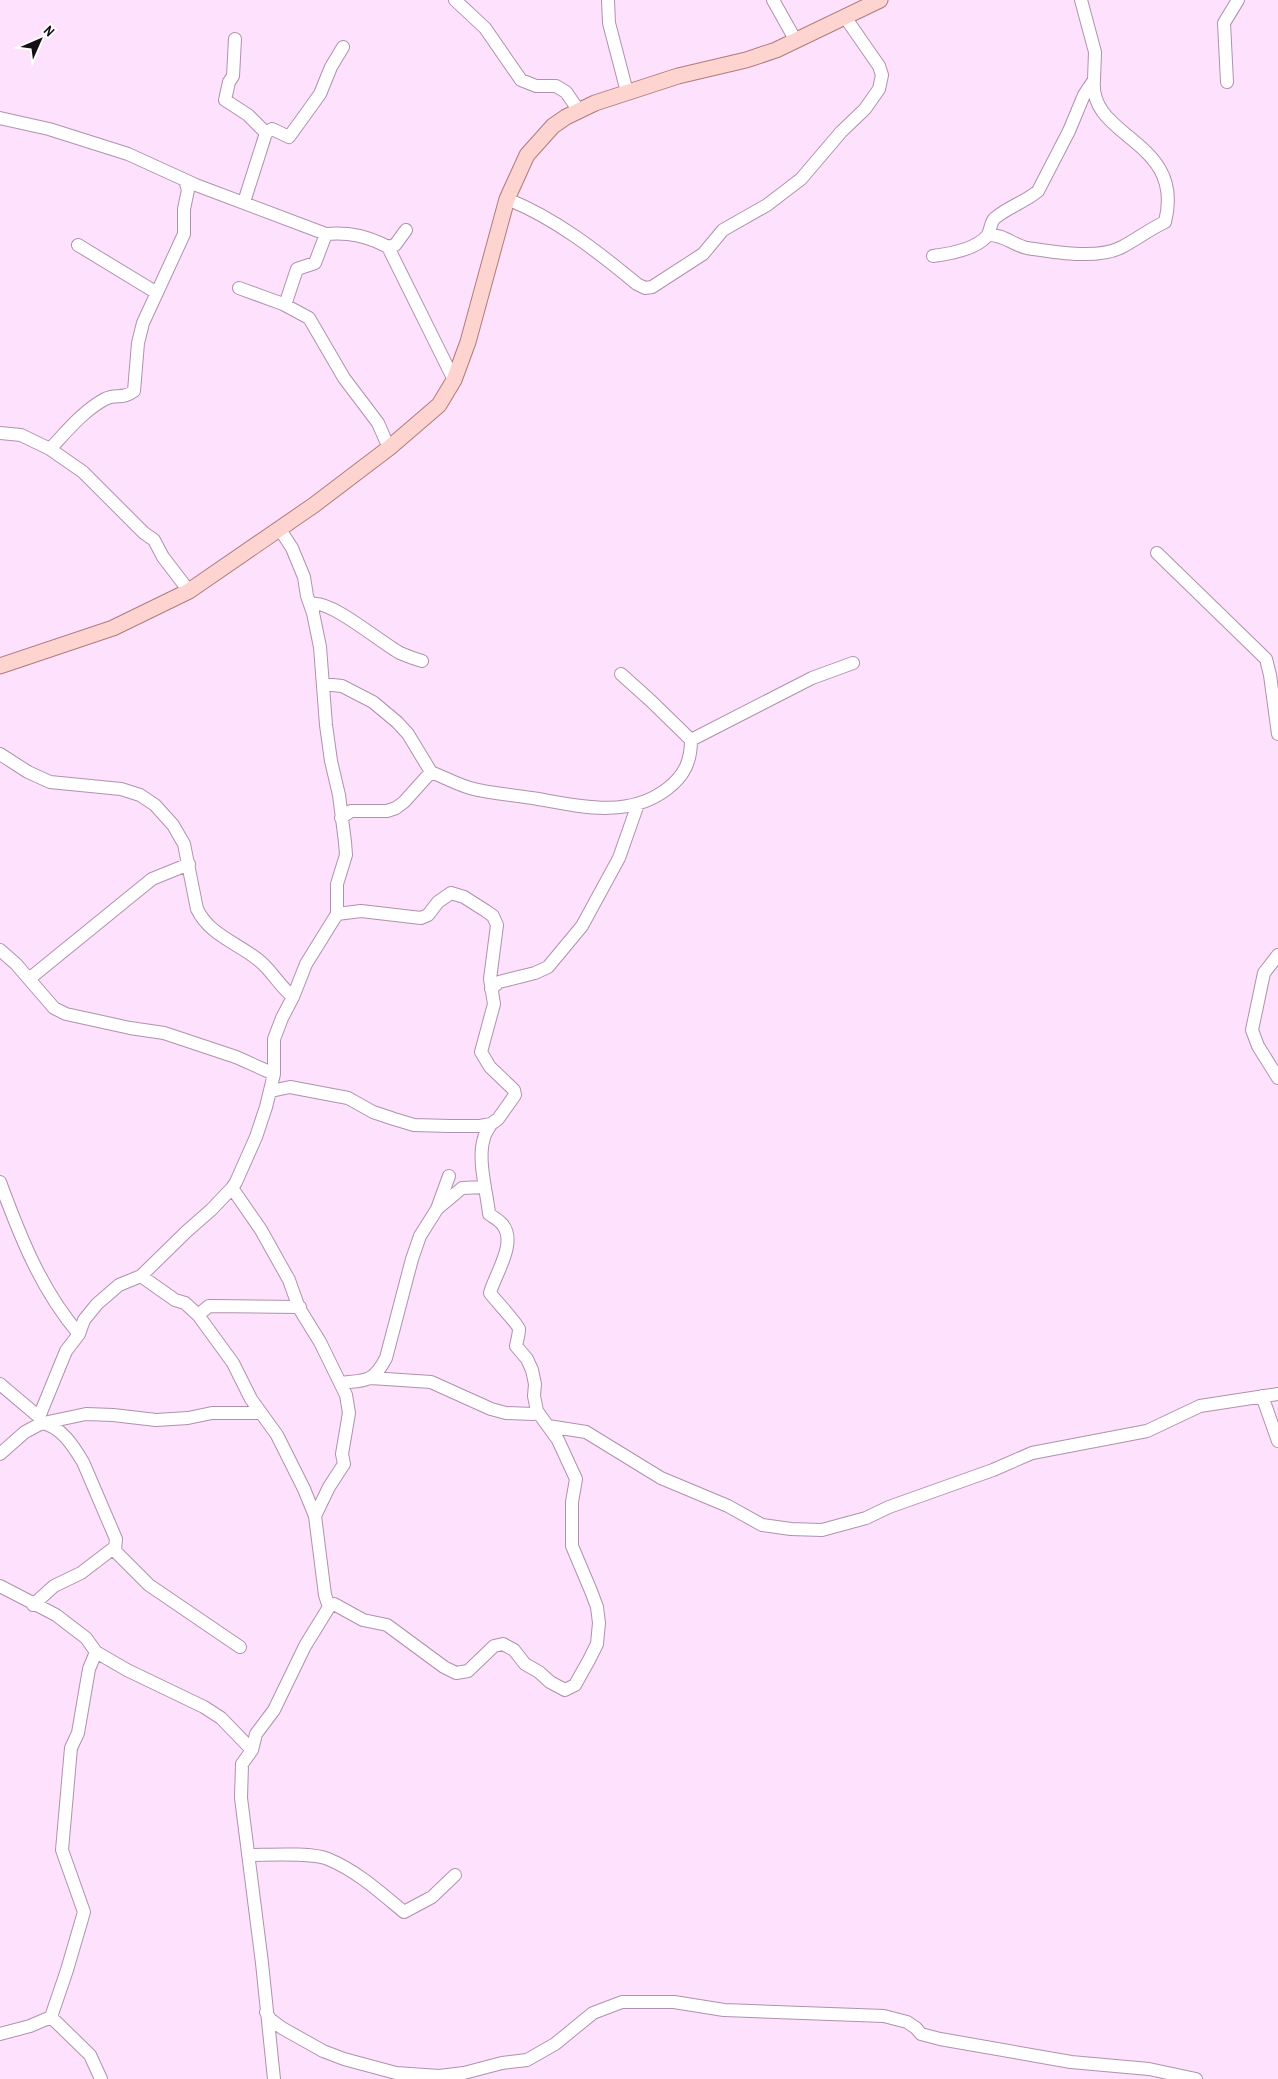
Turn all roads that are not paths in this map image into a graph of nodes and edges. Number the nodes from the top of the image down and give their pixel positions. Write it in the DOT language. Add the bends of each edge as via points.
graph roads {
  1 [pos="456,0"];
  2 [pos="608,0"];
  3 [pos="773,0"];
  4 [pos="880,0"];
  5 [pos="1081,0"];
  6 [pos="1238,0"];
  7 [pos="845,16"];
  8 [pos="235,39"];
  9 [pos="796,41"];
  10 [pos="343,47"];
  11 [pos="1094,80"];
  12 [pos="1228,82"];
  13 [pos="627,92"];
  14 [pos="0,108"];
  15 [pos="579,110"];
  16 [pos="4,119"];
  17 [pos="266,133"];
  18 [pos="185,180"];
  19 [pos="506,199"];
  20 [pos="244,202"];
  21 [pos="406,230"];
  22 [pos="326,234"];
  23 [pos="988,235"];
  24 [pos="78,245"];
  25 [pos="388,247"];
  26 [pos="933,256"];
  27 [pos="239,288"];
  28 [pos="157,293"];
  29 [pos="285,306"];
  30 [pos="454,380"];
  31 [pos="0,433"];
  32 [pos="390,448"];
  33 [pos="50,449"];
  34 [pos="280,528"];
  35 [pos="1157,553"];
  36 [pos="189,591"];
  37 [pos="313,613"];
  38 [pos="422,661"];
  39 [pos="853,663"];
  40 [pos="0,666"];
  41 [pos="621,674"];
  42 [pos="323,684"];
  43 [pos="1278,734"];
  44 [pos="691,740"];
  45 [pos="0,754"];
  46 [pos="431,772"];
  47 [pos="638,804"];
  48 [pos="341,818"];
  49 [pos="189,864"];
  50 [pos="337,914"];
  51 [pos="0,950"];
  52 [pos="1278,955"];
  53 [pos="29,979"];
  54 [pos="491,989"];
  55 [pos="293,997"];
  56 [pos="274,1074"];
  57 [pos="1278,1078"];
  58 [pos="270,1091"];
  59 [pos="491,1124"];
  60 [pos="449,1176"];
  61 [pos="0,1182"];
  62 [pos="485,1187"];
  63 [pos="232,1188"];
  64 [pos="437,1209"];
  65 [pos="141,1276"];
  66 [pos="300,1307"];
  67 [pos="198,1315"];
  68 [pos="79,1334"];
  69 [pos="371,1378"];
  70 [pos="340,1383"];
  71 [pos="0,1384"];
  72 [pos="1278,1394"];
  73 [pos="1262,1396"];
  74 [pos="537,1411"];
  75 [pos="260,1413"];
  76 [pos="43,1421"];
  77 [pos="548,1426"];
  78 [pos="1278,1440"];
  79 [pos="0,1454"];
  80 [pos="315,1516"];
  81 [pos="116,1539"];
  82 [pos="0,1586"];
  83 [pos="34,1605"];
  84 [pos="329,1607"];
  85 [pos="240,1647"];
  86 [pos="96,1652"];
  87 [pos="252,1750"];
  88 [pos="248,1855"];
  89 [pos="455,1875"];
  90 [pos="266,2012"];
  91 [pos="51,2017"];
  92 [pos="0,2034"];
  93 [pos="101,2079"];
  94 [pos="274,2079"];
  95 [pos="1196,2079"];
  1 -- 15 [label="street" via="485,28 521,80 536,86 556,86 566,92"];
  2 -- 13 [label="street" via="609,23"];
  3 -- 9 [label="street"];
  4 -- 7 [label="main road"];
  5 -- 11 [label="street" via="1095,52"];
  6 -- 12 [label="street" via="1224,23"];
  7 -- 9 [label="main road"];
  7 -- 19 [label="street" via="879,66 882,75 879,89 801,179 767,205 723,230 703,254 652,287 636,284 581,240"];
  8 -- 17 [label="street" via="233,76 224,100 248,115"];
  9 -- 13 [label="main road" via="746,60"];
  10 -- 17 [label="street" via="320,94 289,137 272,129"];
  11 -- 23 [label="street" via="1038,191 993,220"];
  11 -- 23 [label="street" via="1094,99 1100,110 1156,161 1166,179 1166,222 1121,248 1086,254 1021,247 997,234"];
  13 -- 15 [label="main road"];
  14 -- 16 [label="street"];
  15 -- 19 [label="main road" via="553,126 539,140 527,155"];
  16 -- 18 [label="street" via="49,129 128,154"];
  17 -- 20 [label="street"];
  18 -- 20 [label="street"];
  18 -- 28 [label="street" via="188,190 184,234"];
  19 -- 30 [label="main road" via="468,342"];
  20 -- 22 [label="street"];
  21 -- 25 [label="street" via="395,245"];
  22 -- 25 [label="street" via="364,236"];
  22 -- 29 [label="street" via="314,263 297,269"];
  23 -- 26 [label="street" via="954,254"];
  24 -- 28 [label="street"];
  25 -- 30 [label="street"];
  27 -- 29 [label="street"];
  28 -- 33 [label="street" via="138,343 134,391 128,396 106,398 91,408"];
  29 -- 32 [label="street" via="310,318 344,378 378,423"];
  30 -- 32 [label="main road" via="438,405"];
  31 -- 33 [label="street" via="21,435"];
  32 -- 34 [label="main road"];
  33 -- 36 [label="street" via="83,472 148,538 154,540"];
  34 -- 36 [label="main road"];
  34 -- 37 [label="street" via="304,577"];
  35 -- 43 [label="street" via="1266,659"];
  36 -- 40 [label="main road" via="113,628"];
  37 -- 38 [label="street" via="313,604 319,603 400,652"];
  37 -- 42 [label="street"];
  39 -- 44 [label="street" via="812,678"];
  41 -- 44 [label="street"];
  42 -- 46 [label="street" via="342,686 373,702 398,722"];
  42 -- 48 [label="street" via="327,734"];
  44 -- 47 [label="street" via="690,759 684,773 654,798"];
  45 -- 49 [label="street" via="50,782 121,788 140,795 155,805 173,825 184,844"];
  46 -- 47 [label="street" via="470,788 566,805 623,808"];
  46 -- 48 [label="street" via="396,808 351,811"];
  47 -- 54 [label="street" via="618,858 582,926 548,967 499,982"];
  48 -- 50 [label="street" via="346,855 337,884"];
  49 -- 53 [label="street" via="152,879"];
  49 -- 55 [label="street" via="200,917 211,930 264,965"];
  50 -- 54 [label="street" via="361,911 421,918 451,893 464,897 493,916 497,925"];
  50 -- 55 [label="street" via="306,964"];
  51 -- 53 [label="street"];
  52 -- 57 [label="street" via="1264,973 1252,1030"];
  53 -- 56 [label="street" via="54,1008 66,1014 164,1033 236,1056"];
  54 -- 59 [label="street" via="494,1004 481,1052 490,1067 514,1090 514,1095"];
  55 -- 56 [label="street" via="274,1039"];
  56 -- 58 [label="street"];
  58 -- 59 [label="street" via="290,1087 348,1098 373,1112 414,1125"];
  58 -- 63 [label="street" via="256,1137"];
  59 -- 62 [label="street" via="483,1139"];
  60 -- 64 [label="street"];
  61 -- 68 [label="street" via="45,1289"];
  62 -- 64 [label="street" via="462,1188"];
  62 -- 74 [label="street" via="489,1214 502,1224 507,1244 505,1258 490,1293 519,1329 516,1346 532,1370"];
  63 -- 65 [label="street"];
  63 -- 66 [label="street" via="261,1230"];
  64 -- 69 [label="street" via="420,1236 412,1259 386,1358"];
  65 -- 67 [label="street" via="175,1300 185,1303"];
  65 -- 68 [label="street" via="119,1284 97,1304 84,1320"];
  66 -- 67 [label="street" via="209,1306"];
  66 -- 70 [label="street"];
  67 -- 75 [label="street" via="233,1363"];
  68 -- 76 [label="street" via="66,1351"];
  69 -- 70 [label="street"];
  69 -- 74 [label="street" via="430,1382 506,1413 533,1414"];
  70 -- 80 [label="street" via="346,1394 349,1413 342,1454 344,1464"];
  71 -- 76 [label="street"];
  72 -- 73 [label="street"];
  73 -- 77 [label="street" via="1200,1406 1147,1431 1032,1453 866,1518 822,1530 762,1525 728,1506 661,1478 586,1432"];
  73 -- 78 [label="street"];
  74 -- 77 [label="street"];
  75 -- 76 [label="street" via="212,1413 156,1420 86,1414"];
  75 -- 80 [label="street" via="277,1435"];
  76 -- 79 [label="street"];
  76 -- 81 [label="street" via="63,1435 83,1462"];
  77 -- 84 [label="street" via="576,1479 572,1502 572,1546 597,1607 599,1623 597,1644 574,1685 565,1690 554,1686 503,1644 494,1646 468,1671 456,1673 387,1626 363,1620 334,1604"];
  80 -- 84 [label="street"];
  81 -- 83 [label="street" via="114,1547 81,1573 54,1586"];
  81 -- 85 [label="street" via="115,1551 149,1585"];
  82 -- 83 [label="street"];
  83 -- 86 [label="street" via="64,1621 86,1638"];
  84 -- 87 [label="street" via="305,1646 274,1710 256,1734"];
  86 -- 87 [label="street" via="204,1707 221,1718"];
  86 -- 91 [label="street" via="88,1669 78,1733 71,1748 62,1850 84,1912"];
  87 -- 88 [label="street" via="242,1764 241,1798"];
  88 -- 89 [label="street" via="327,1858 362,1878 404,1912 432,1897"];
  88 -- 90 [label="street"];
  90 -- 94 [label="street"];
  90 -- 95 [label="street" via="282,2028 323,2051 362,2065 412,2075 464,2073 527,2060 555,2044 593,2013 622,2002 644,2001 724,2010 884,2016 907,2022 921,2034 940,2039 1071,2062 1149,2069"];
  91 -- 92 [label="street"];
  91 -- 93 [label="street" via="90,2055"];
}
